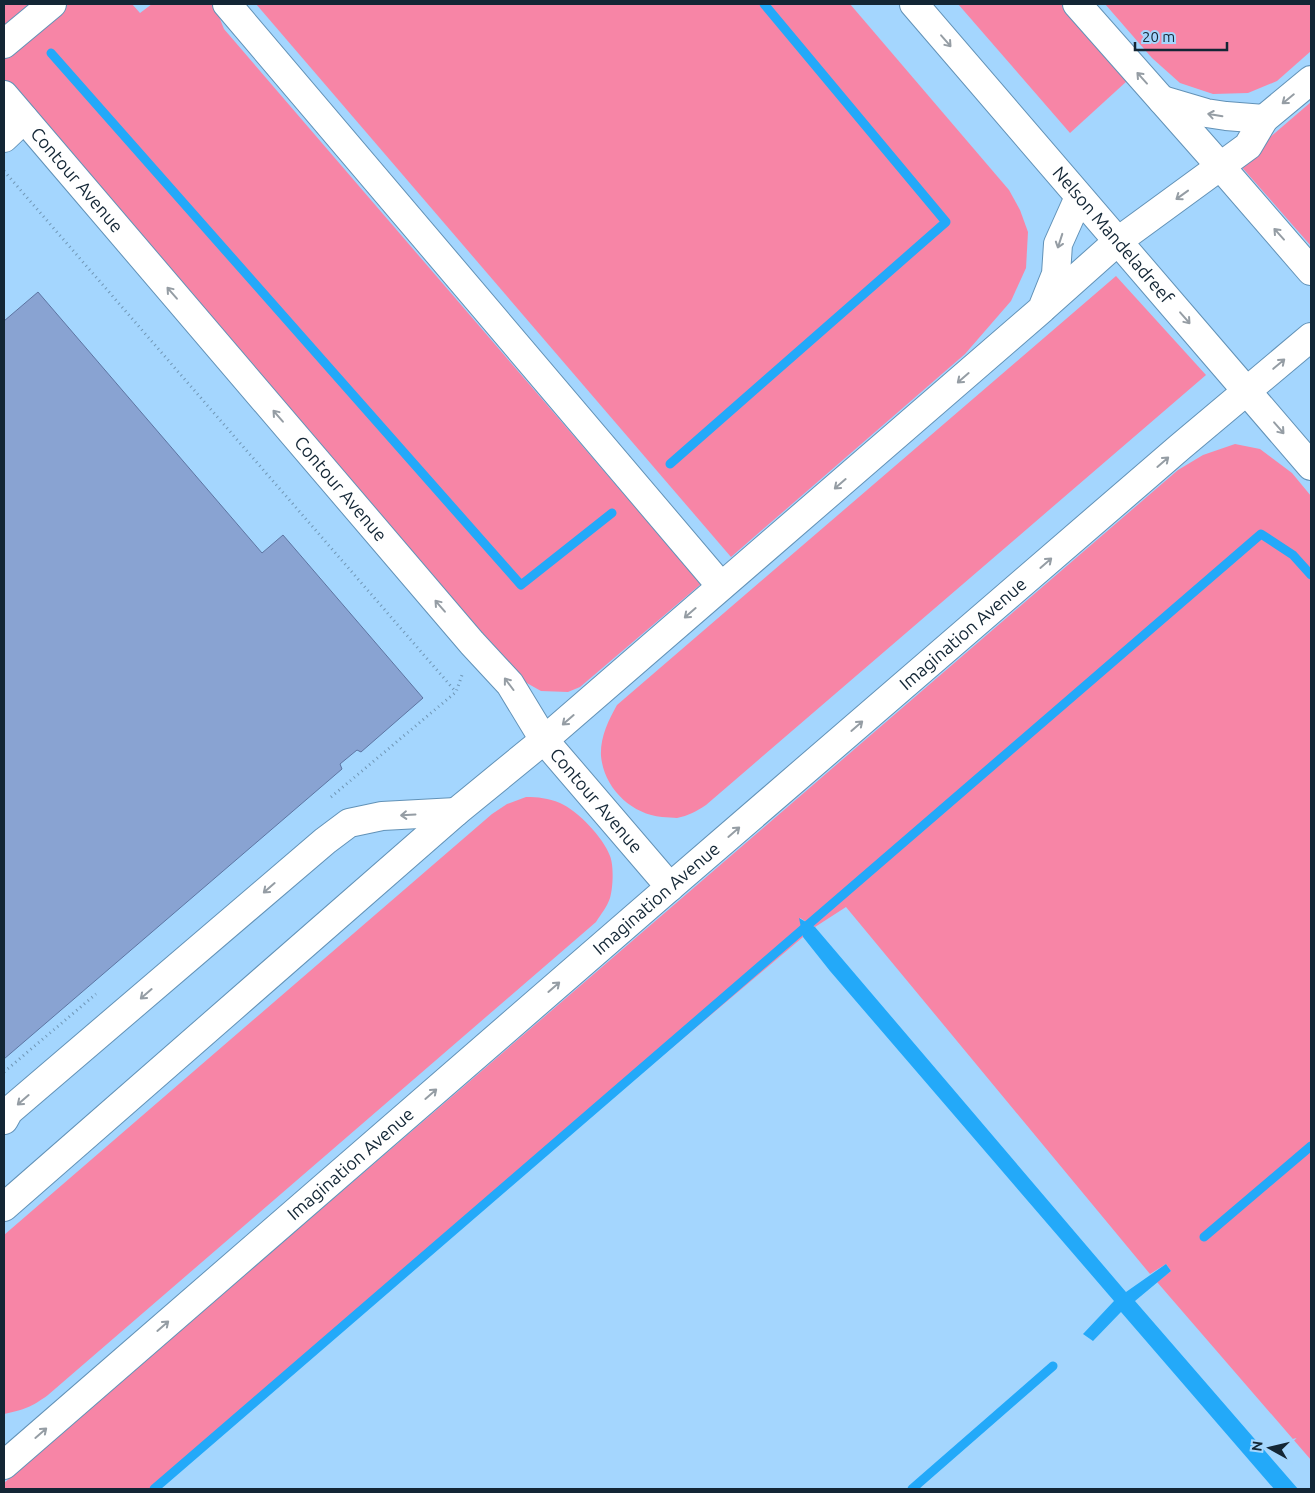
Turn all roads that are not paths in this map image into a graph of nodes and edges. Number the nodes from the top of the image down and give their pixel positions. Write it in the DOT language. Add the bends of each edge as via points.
graph roads {
  1 [pos="52,4"];
  2 [pos="227,4"];
  3 [pos="914,4"];
  4 [pos="1077,4"];
  5 [pos="4,44"];
  6 [pos="1311,80"];
  7 [pos="4,95"];
  8 [pos="1162,100"];
  9 [pos="24,119"];
  10 [pos="1264,119"];
  11 [pos="4,138"];
  12 [pos="1221,167"];
  13 [pos="1079,197"];
  14 [pos="1118,242"];
  15 [pos="1311,271"];
  16 [pos="1042,309"];
  17 [pos="1311,337"];
  18 [pos="1247,391"];
  19 [pos="1311,466"];
  20 [pos="721,586"];
  21 [pos="544,740"];
  22 [pos="456,812"];
  23 [pos="670,886"];
  24 [pos="4,1120"];
  25 [pos="4,1207"];
  26 [pos="4,1465"];
  1 -- 5 [label="street"];
  2 -- 20 [label="street"];
  3 -- 13 [label="street, Nelson Mandeladreef, one-way"];
  8 -- 4 [label="street, one-way"];
  6 -- 10 [label="street, one-way"];
  7 -- 9 [label="street, Contour Avenue"];
  10 -- 8 [label="street, one-way" via="1206,114"];
  8 -- 12 [label="street"];
  9 -- 11 [label="street"];
  21 -- 9 [label="street, Contour Avenue, one-way" via="510,684"];
  10 -- 12 [label="street" via="1248,146"];
  12 -- 14 [label="street, one-way"];
  15 -- 12 [label="street, one-way"];
  13 -- 14 [label="street, Nelson Mandeladreef"];
  13 -- 16 [label="street, one-way" via="1058,244 1056,274"];
  14 -- 16 [label="street"];
  14 -- 18 [label="street, Nelson Mandeladreef, one-way"];
  16 -- 20 [label="street, one-way"];
  18 -- 17 [label="street, Imagination Avenue, one-way"];
  18 -- 19 [label="street, Nelson Mandeladreef, one-way"];
  23 -- 18 [label="street, Imagination Avenue, one-way"];
  20 -- 21 [label="street, one-way"];
  21 -- 22 [label="street"];
  21 -- 23 [label="street, Contour Avenue"];
  22 -- 24 [label="street, one-way" via="382,816 349,824 325,840 9,1111"];
  22 -- 25 [label="street"];
  26 -- 23 [label="street, Imagination Avenue, one-way"];
}
